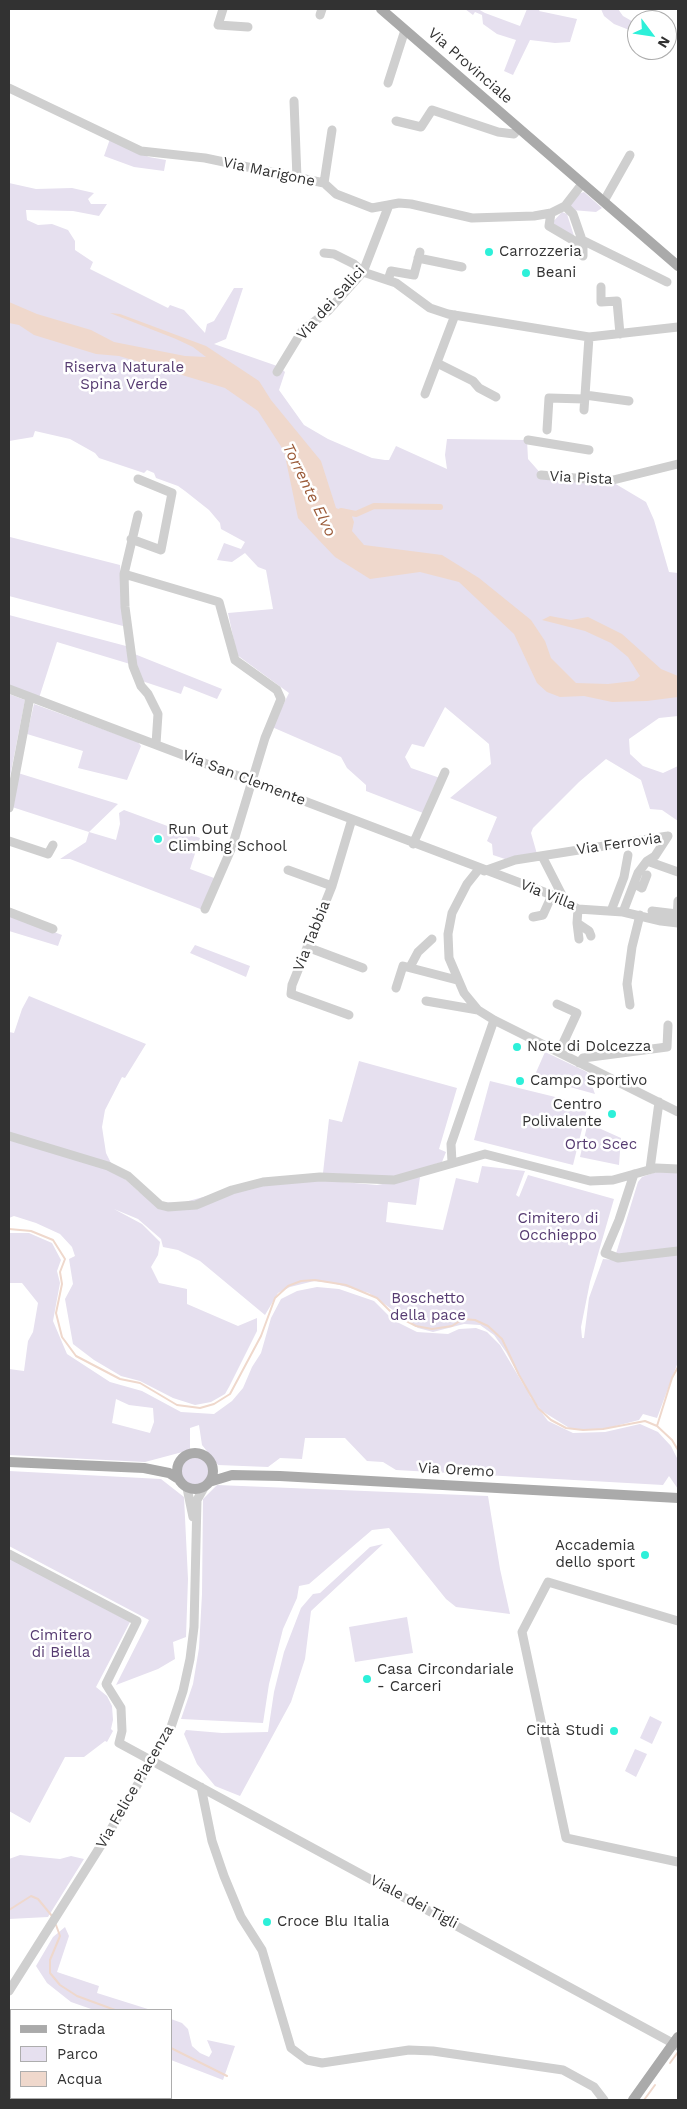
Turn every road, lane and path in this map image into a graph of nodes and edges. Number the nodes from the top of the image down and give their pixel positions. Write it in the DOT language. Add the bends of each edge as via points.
graph roads {
  1 [pos="223,9"];
  2 [pos="381,9"];
  3 [pos="248,27"];
  4 [pos="405,30"];
  5 [pos="388,83"];
  6 [pos="9,88"];
  7 [pos="294,101"];
  8 [pos="396,121"];
  9 [pos="517,128"];
  10 [pos="332,130"];
  11 [pos="630,155"];
  12 [pos="297,178"];
  13 [pos="324,183"];
  14 [pos="582,184"];
  15 [pos="604,201"];
  16 [pos="390,205"];
  17 [pos="565,206"];
  18 [pos="551,213"];
  19 [pos="324,253"];
  20 [pos="583,256"];
  21 [pos="678,266"];
  22 [pos="462,268"];
  23 [pos="363,272"];
  24 [pos="388,280"];
  25 [pos="666,282"];
  26 [pos="601,287"];
  27 [pos="455,315"];
  28 [pos="678,327"];
  29 [pos="620,334"];
  30 [pos="589,337"];
  31 [pos="437,363"];
  32 [pos="278,372"];
  33 [pos="425,394"];
  34 [pos="496,397"];
  35 [pos="585,397"];
  36 [pos="629,401"];
  37 [pos="584,410"];
  38 [pos="547,430"];
  39 [pos="528,440"];
  40 [pos="589,450"];
  41 [pos="678,464"];
  42 [pos="541,475"];
  43 [pos="138,479"];
  44 [pos="138,515"];
  45 [pos="130,539"];
  46 [pos="124,574"];
  47 [pos="9,689"];
  48 [pos="30,697"];
  49 [pos="156,744"];
  50 [pos="445,772"];
  51 [pos="252,781"];
  52 [pos="9,808"];
  53 [pos="352,820"];
  54 [pos="9,841"];
  55 [pos="412,844"];
  56 [pos="53,845"];
  57 [pos="628,855"];
  58 [pos="542,856"];
  59 [pos="647,861"];
  60 [pos="288,870"];
  61 [pos="482,870"];
  62 [pos="678,872"];
  63 [pos="646,875"];
  64 [pos="635,884"];
  65 [pos="332,886"];
  66 [pos="552,895"];
  67 [pos="564,899"];
  68 [pos="678,901"];
  69 [pos="205,909"];
  70 [pos="578,909"];
  71 [pos="610,911"];
  72 [pos="652,911"];
  73 [pos="9,912"];
  74 [pos="623,912"];
  75 [pos="640,915"];
  76 [pos="534,917"];
  77 [pos="678,920"];
  78 [pos="577,923"];
  79 [pos="53,929"];
  80 [pos="591,936"];
  81 [pos="432,939"];
  82 [pos="579,939"];
  83 [pos="307,947"];
  84 [pos="410,967"];
  85 [pos="363,968"];
  86 [pos="457,980"];
  87 [pos="396,988"];
  88 [pos="426,1001"];
  89 [pos="557,1004"];
  90 [pos="630,1005"];
  91 [pos="478,1010"];
  92 [pos="349,1016"];
  93 [pos="494,1020"];
  94 [pos="668,1025"];
  95 [pos="559,1052"];
  96 [pos="579,1063"];
  97 [pos="659,1102"];
  98 [pos="678,1112"];
  99 [pos="9,1136"];
  100 [pos="452,1162"];
  101 [pos="650,1169"];
  102 [pos="678,1169"];
  103 [pos="634,1174"];
  104 [pos="678,1252"];
  105 [pos="9,1462"];
  106 [pos="178,1463"];
  107 [pos="212,1467"];
  108 [pos="144,1468"];
  109 [pos="232,1475"];
  110 [pos="177,1478"];
  111 [pos="207,1484"];
  112 [pos="187,1488"];
  113 [pos="678,1498"];
  114 [pos="196,1529"];
  115 [pos="9,1554"];
  116 [pos="678,1621"];
  117 [pos="153,1762"];
  118 [pos="201,1787"];
  119 [pos="678,1862"];
  120 [pos="9,1991"];
  121 [pos="677,2042"];
  122 [pos="649,2080"];
  123 [pos="604,2100"];
  124 [pos="633,2100"];
  125 [pos="639,2100"];
  1 -- 3 [label="street" via="218,24"];
  2 -- 4 [label="main road, Via Provinciale"];
  4 -- 5 [label="street"];
  4 -- 9 [label="main road, Via Provinciale"];
  6 -- 12 [label="street, Via Marigone" via="141,151 205,158"];
  7 -- 12 [label="street"];
  8 -- 9 [label="street" via="421,127 432,110 498,132 514,134"];
  9 -- 14 [label="main road, Via Provinciale"];
  10 -- 13 [label="street"];
  11 -- 15 [label="street"];
  12 -- 13 [label="street, Via Marigone"];
  13 -- 16 [label="street, Via Marigone" via="336,194 356,204 372,208"];
  14 -- 15 [label="main road, Via Provinciale"];
  14 -- 17 [label="street, Via Marigone"];
  15 -- 21 [label="main road, Via Provinciale"];
  16 -- 18 [label="street, Via Marigone" via="411,204 472,218"];
  16 -- 23 [label="street, Via dei Salici"];
  17 -- 18 [label="street, Via Marigone"];
  17 -- 25 [label="street" via="573,214 582,240"];
  18 -- 20 [label="street" via="549,226 584,246"];
  19 -- 23 [label="street" via="343,258"];
  22 -- 24 [label="street" via="419,255 414,275 391,271"];
  23 -- 24 [label="street"];
  23 -- 32 [label="street, Via dei Salici" via="328,311 302,331"];
  24 -- 27 [label="street" via="396,282 430,308"];
  26 -- 29 [label="street" via="601,302 617,301"];
  27 -- 30 [label="street"];
  27 -- 31 [label="street"];
  28 -- 29 [label="street"];
  29 -- 30 [label="street"];
  30 -- 35 [label="street"];
  31 -- 33 [label="street"];
  31 -- 34 [label="street"];
  35 -- 36 [label="street"];
  35 -- 37 [label="street"];
  35 -- 38 [label="street" via="549,398"];
  39 -- 40 [label="street"];
  41 -- 42 [label="street, Via Pista" via="609,481"];
  43 -- 45 [label="street" via="172,493 162,550"];
  44 -- 45 [label="street"];
  45 -- 46 [label="street"];
  46 -- 49 [label="street" via="133,666 158,714"];
  46 -- 51 [label="street" via="219,602 235,660 280,695"];
  47 -- 48 [label="street, Via San Clemente"];
  48 -- 49 [label="street, Via San Clemente"];
  48 -- 52 [label="street"];
  49 -- 51 [label="street, Via San Clemente"];
  50 -- 55 [label="street"];
  51 -- 53 [label="street, Via San Clemente"];
  51 -- 69 [label="street" via="232,847"];
  53 -- 55 [label="street, Via San Clemente"];
  53 -- 65 [label="street, Via Tabbia"];
  54 -- 56 [label="street" via="48,854"];
  55 -- 61 [label="street, Via San Clemente"];
  57 -- 71 [label="street" via="624,877"];
  58 -- 59 [label="street, Via Ferrovia" via="668,836 655,856"];
  58 -- 61 [label="street, Via Ferrovia"];
  58 -- 67 [label="street"];
  59 -- 62 [label="street"];
  59 -- 64 [label="street, Via Ferrovia"];
  60 -- 65 [label="street"];
  61 -- 66 [label="street, Via Villa"];
  61 -- 86 [label="street" via="467,884 452,913 448,934 449,958"];
  63 -- 64 [label="street" via="642,888"];
  64 -- 74 [label="street, Via Ferrovia"];
  65 -- 83 [label="street, Via Tabbia"];
  66 -- 67 [label="street, Via Villa"];
  66 -- 76 [label="street" via="543,915"];
  67 -- 70 [label="street, Via Villa"];
  68 -- 77 [label="street"];
  70 -- 71 [label="street, Via Villa"];
  70 -- 78 [label="street"];
  71 -- 74 [label="street, Via Villa"];
  72 -- 77 [label="street"];
  73 -- 79 [label="street"];
  74 -- 75 [label="street, Via Villa"];
  75 -- 77 [label="street, Via Villa" via="660,922"];
  75 -- 90 [label="street" via="627,984"];
  78 -- 80 [label="street"];
  78 -- 82 [label="street"];
  81 -- 84 [label="street" via="418,952"];
  83 -- 85 [label="street"];
  83 -- 92 [label="street, Via Tabbia" via="291,994"];
  84 -- 86 [label="street"];
  84 -- 87 [label="street" via="403,966"];
  86 -- 91 [label="street"];
  88 -- 91 [label="street"];
  89 -- 95 [label="street" via="577,1013"];
  91 -- 93 [label="street"];
  93 -- 95 [label="street"];
  93 -- 100 [label="street" via="451,1144"];
  94 -- 96 [label="street" via="667,1046 583,1058"];
  95 -- 96 [label="street"];
  96 -- 97 [label="street"];
  97 -- 98 [label="street"];
  97 -- 101 [label="street"];
  99 -- 100 [label="street" via="108,1166 128,1176 160,1204 168,1207 196,1205 263,1182 320,1177 394,1180"];
  100 -- 103 [label="street" via="485,1154 590,1181 613,1180"];
  101 -- 102 [label="street"];
  101 -- 103 [label="street"];
  103 -- 104 [label="street" via="604,1254 618,1258"];
  105 -- 108 [label="main road"];
  106 -- 107 [label="main road" via="186,1455 197,1453 207,1458"];
  106 -- 108 [label="main road"];
  106 -- 110 [label="main road"];
  107 -- 109 [label="main road, Via Oremo"];
  107 -- 111 [label="main road"];
  108 -- 110 [label="main road"];
  109 -- 111 [label="main road, Via Oremo"];
  109 -- 113 [label="main road, Via Oremo"];
  110 -- 112 [label="main road"];
  111 -- 112 [label="main road" via="196,1490"];
  111 -- 114 [label="street, Via Felice Piacenza" via="197,1500"];
  112 -- 114 [label="street, Via Felice Piacenza"];
  114 -- 117 [label="street, Via Felice Piacenza" via="190,1660 170,1730"];
  115 -- 117 [label="street, Viale dei Tigli" via="137,1621 106,1684 121,1708 119,1743"];
  116 -- 119 [label="street" via="548,1582 522,1632 566,1838"];
  117 -- 118 [label="street, Viale dei Tigli"];
  117 -- 120 [label="street, Via Felice Piacenza"];
  118 -- 121 [label="street, Viale dei Tigli"];
  118 -- 123 [label="street" via="212,1841 224,1876 241,1917 262,1950 291,2048 307,2060 322,2063 409,2050 563,2070 594,2087"];
  121 -- 122 [label="main road"];
  122 -- 124 [label="main road"];
  122 -- 125 [label="main road"];
}
